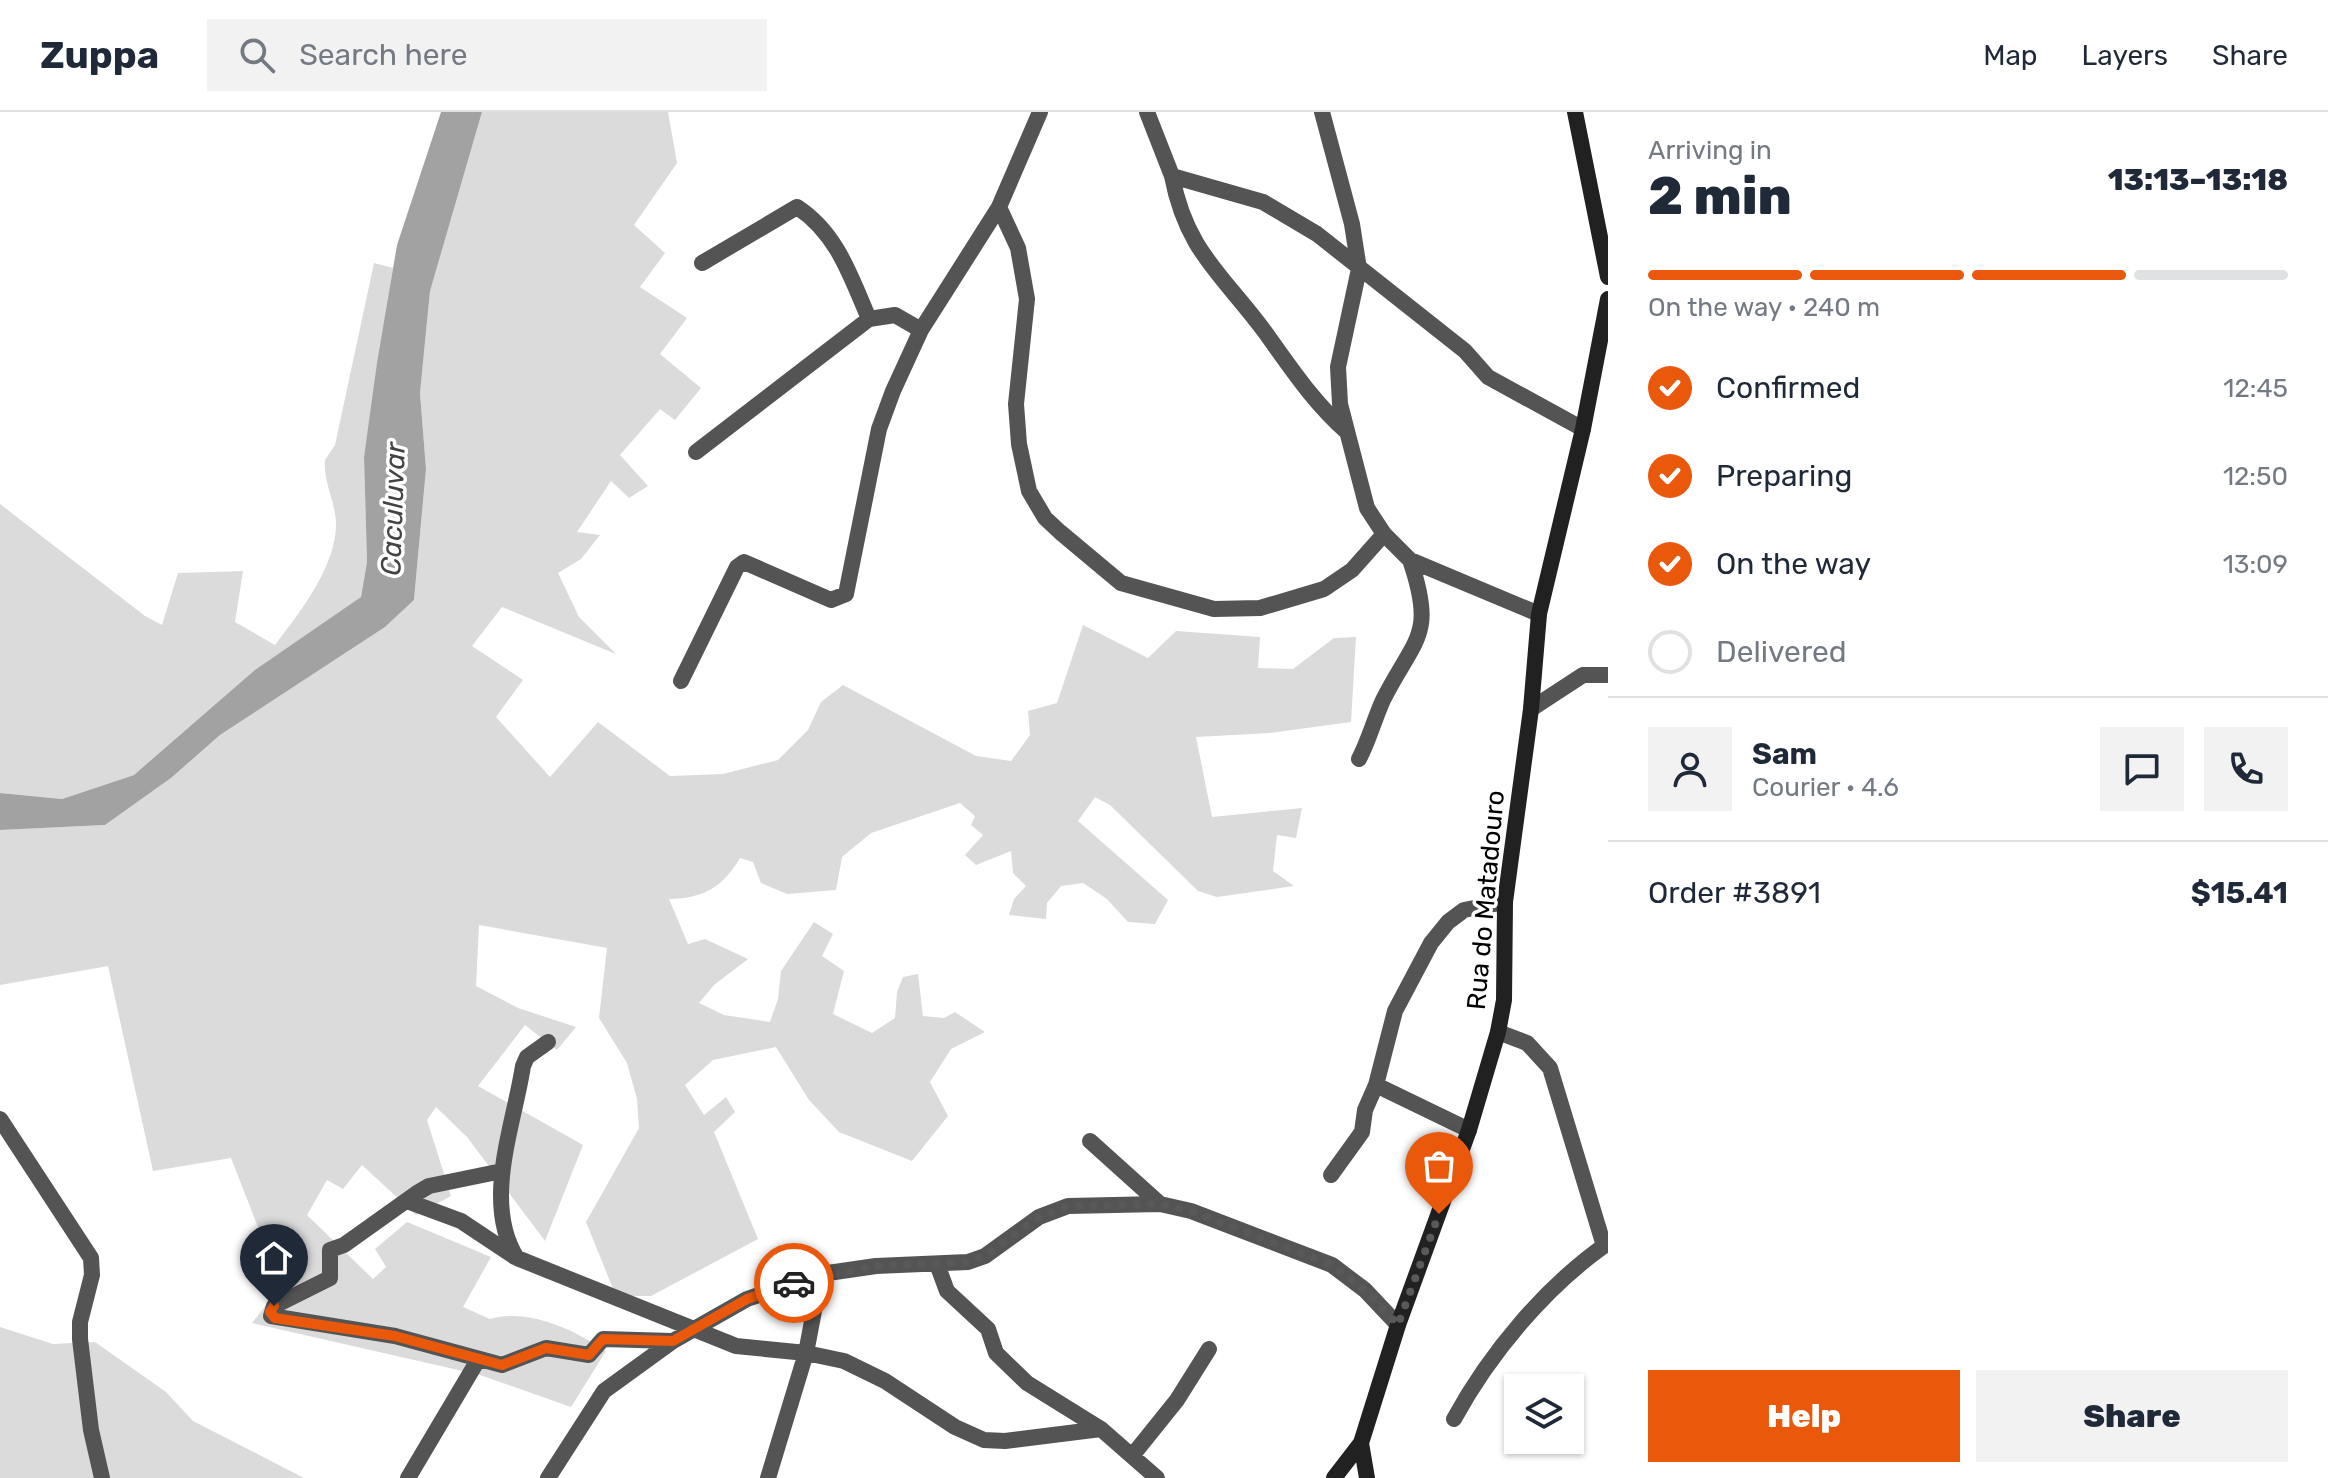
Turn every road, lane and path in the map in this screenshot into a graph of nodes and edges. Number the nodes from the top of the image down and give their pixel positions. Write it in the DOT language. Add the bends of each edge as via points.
graph roads {
  1 [pos="1040,112"];
  2 [pos="1147,112"];
  3 [pos="1322,112"];
  4 [pos="1575,112"];
  5 [pos="1172,176"];
  6 [pos="999,207"];
  7 [pos="702,263"];
  8 [pos="1359,269"];
  9 [pos="1608,277"];
  10 [pos="1608,299"];
  11 [pos="869,319"];
  12 [pos="921,330"];
  13 [pos="1583,429"];
  14 [pos="1348,433"];
  15 [pos="696,452"];
  16 [pos="1384,534"];
  17 [pos="1410,560"];
  18 [pos="1539,614"];
  19 [pos="1608,675"];
  20 [pos="681,681"];
  21 [pos="1531,709"];
  22 [pos="1359,759"];
  23 [pos="1505,902"];
  24 [pos="1498,1032"];
  25 [pos="548,1042"];
  26 [pos="1376,1085"];
  27 [pos="0,1119"];
  28 [pos="1469,1130"];
  29 [pos="1090,1141"];
  30 [pos="502,1171"];
  31 [pos="1331,1175"];
  32 [pos="407,1201"];
  33 [pos="1160,1204"];
  34 [pos="1606,1244"];
  35 [pos="517,1258"];
  36 [pos="937,1264"];
  37 [pos="821,1274"];
  38 [pos="1398,1325"];
  39 [pos="692,1329"];
  40 [pos="673,1341"];
  41 [pos="1209,1349"];
  42 [pos="806,1353"];
  43 [pos="478,1360"];
  44 [pos="1454,1419"];
  45 [pos="1101,1429"];
  46 [pos="1361,1443"];
  47 [pos="1132,1456"];
  48 [pos="102,1478"];
  49 [pos="408,1478"];
  50 [pos="548,1478"];
  51 [pos="768,1478"];
  52 [pos="1157,1478"];
  53 [pos="1334,1478"];
  54 [pos="1367,1478"];
  1 -- 6 [label="street"];
  2 -- 5 [label="street"];
  3 -- 8 [label="street"];
  4 -- 9 [label="street"];
  5 -- 8 [label="street" via="1263,202 1317,234"];
  5 -- 14 [label="street" via="1193,240 1216,275 1264,330 1308,393"];
  6 -- 12 [label="street"];
  6 -- 16 [label="street" via="1018,248 1027,299 1016,404 1019,444 1029,491 1060,532 1121,583 1214,609 1260,608 1324,589 1352,570"];
  7 -- 11 [label="street" via="797,207 816,220 841,253"];
  8 -- 13 [label="street" via="1465,351 1499,386"];
  8 -- 14 [label="street" via="1338,367"];
  10 -- 13 [label="street, Rua do Matadouro"];
  11 -- 12 [label="street" via="895,315"];
  11 -- 15 [label="street"];
  12 -- 20 [label="street" via="879,429 846,594 831,600 744,562"];
  13 -- 18 [label="street, Rua do Matadouro"];
  14 -- 16 [label="street" via="1367,508"];
  16 -- 17 [label="street"];
  17 -- 18 [label="street"];
  17 -- 22 [label="street" via="1422,596 1421,626 1413,653 1385,697"];
  18 -- 21 [label="street, Rua do Matadouro"];
  19 -- 21 [label="street" via="1583,675"];
  21 -- 23 [label="street, Rua do Matadouro"];
  23 -- 24 [label="street, Rua do Matadouro" via="1504,1000"];
  23 -- 26 [label="street" via="1464,910 1431,943 1395,1011"];
  24 -- 28 [label="street, Rua do Matadouro"];
  24 -- 34 [label="street" via="1527,1043 1550,1068"];
  25 -- 30 [label="street" via="523,1066"];
  26 -- 28 [label="street"];
  26 -- 31 [label="street" via="1362,1132"];
  27 -- 48 [label="street" via="91,1258 80,1339"];
  28 -- 38 [label="street, Rua do Matadouro"];
  29 -- 33 [label="street"];
  30 -- 32 [label="street" via="429,1186"];
  30 -- 35 [label="street" via="505,1234"];
  32 -- 35 [label="street" via="461,1221"];
  32 -- 43 [label="street" via="330,1250 330,1278 274,1306 271,1316 395,1336"];
  33 -- 36 [label="street" via="1068,1206 1039,1217 985,1256"];
  33 -- 38 [label="street" via="1332,1265"];
  34 -- 44 [label="street" via="1562,1280 1478,1377"];
  35 -- 39 [label="street"];
  36 -- 37 [label="street"];
  36 -- 45 [label="street" via="947,1291 988,1329 996,1353 1027,1383"];
  37 -- 39 [label="street" via="747,1299"];
  37 -- 42 [label="street"];
  38 -- 46 [label="street, Rua do Matadouro"];
  39 -- 40 [label="street"];
  39 -- 42 [label="street" via="736,1346"];
  40 -- 43 [label="street" via="603,1339 589,1355 553,1348 509,1365"];
  40 -- 50 [label="street" via="604,1391"];
  41 -- 47 [label="street"];
  42 -- 45 [label="street" via="844,1361 885,1381 984,1440"];
  42 -- 51 [label="street"];
  43 -- 49 [label="street"];
  45 -- 47 [label="street"];
  46 -- 53 [label="street"];
  46 -- 54 [label="street"];
  47 -- 52 [label="street"];
}
